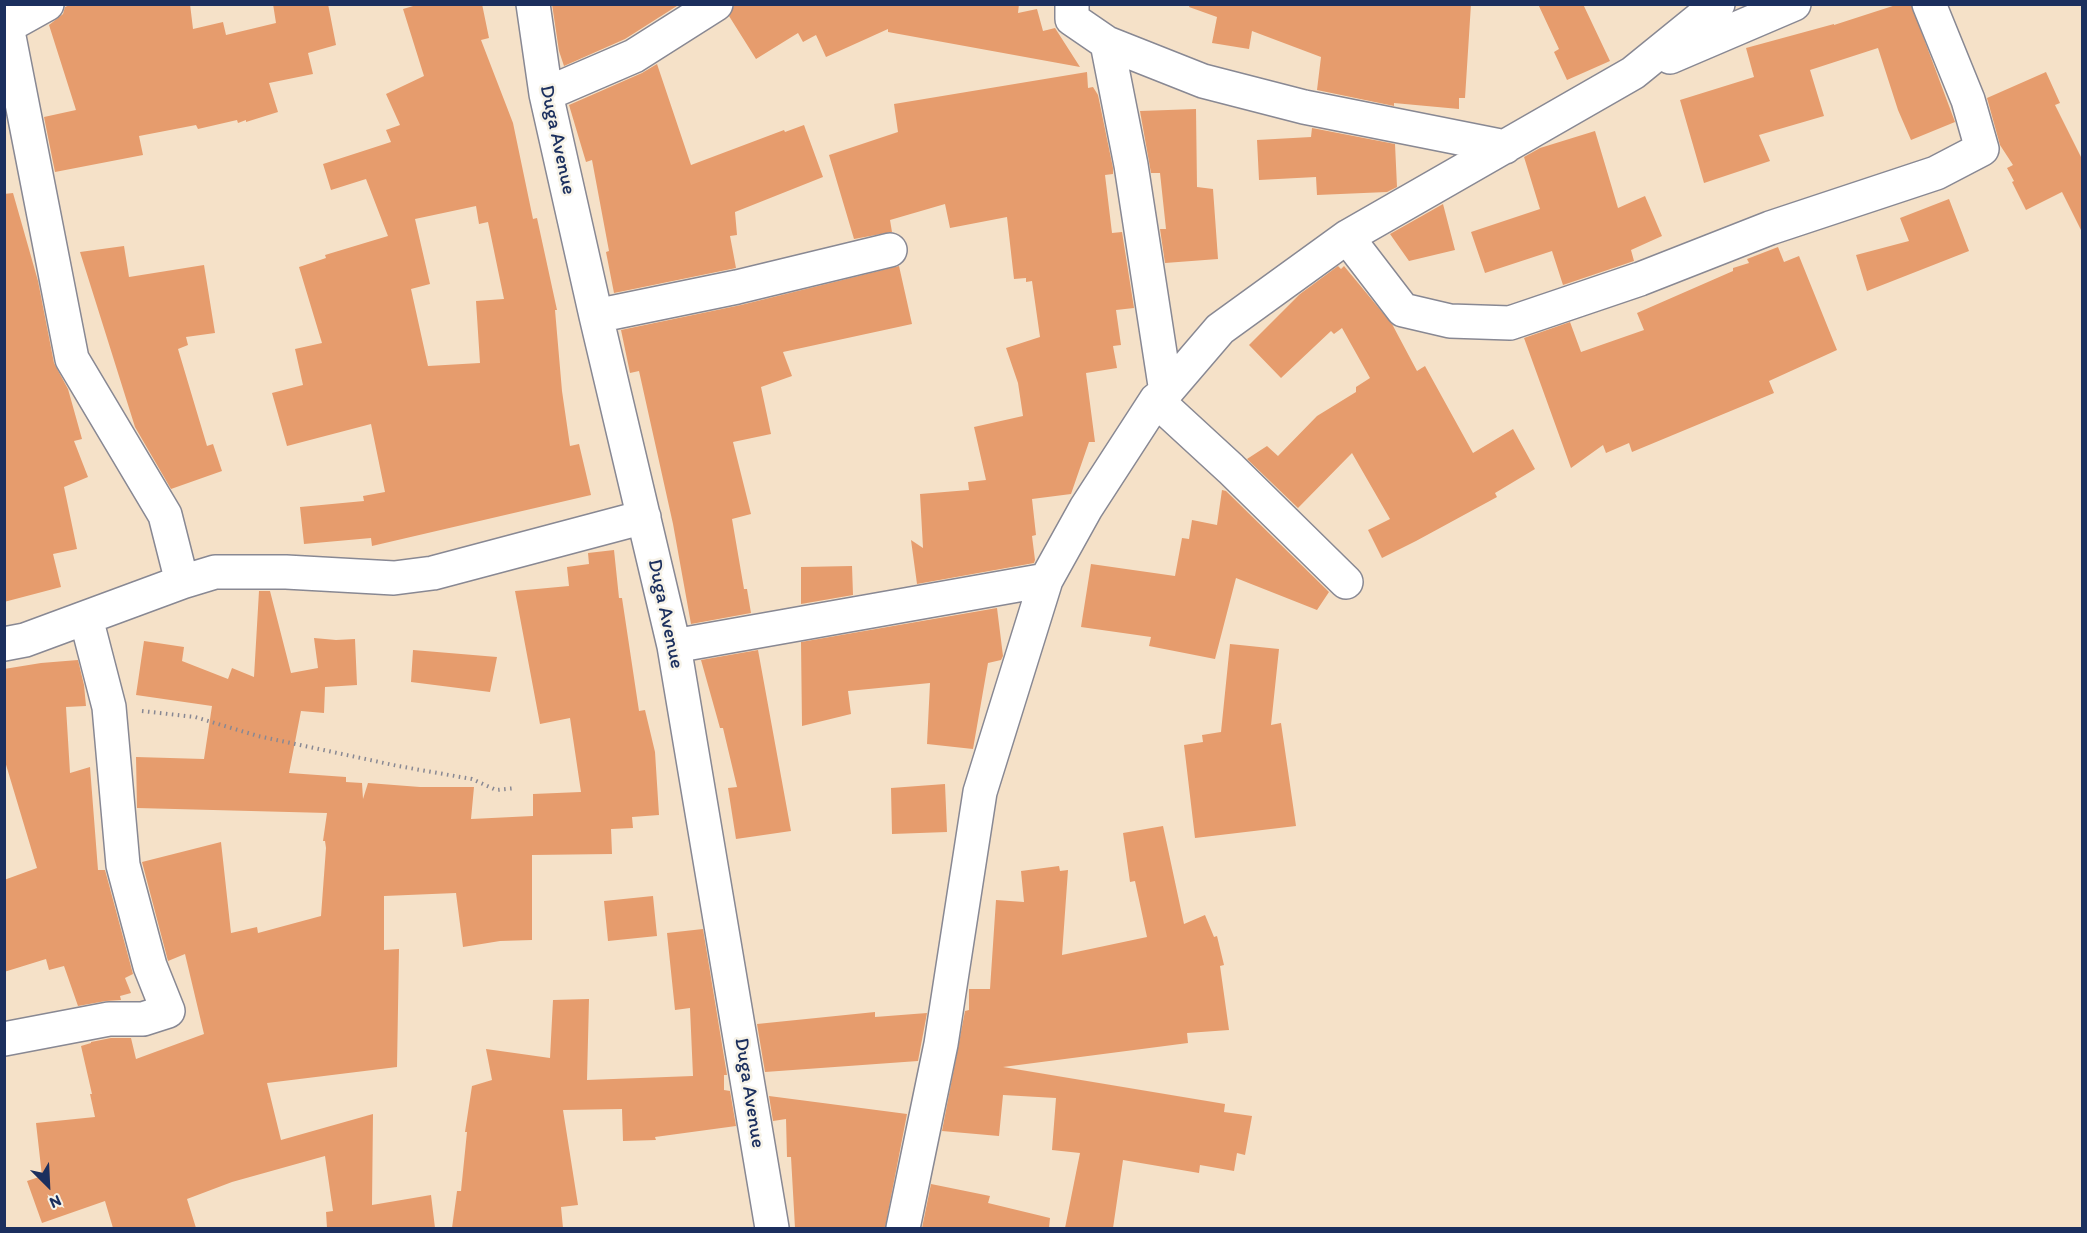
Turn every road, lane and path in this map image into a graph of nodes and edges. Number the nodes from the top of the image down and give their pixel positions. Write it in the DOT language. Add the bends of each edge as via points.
graph roads {
  1 [pos="47,4"];
  2 [pos="533,4"];
  3 [pos="717,4"];
  4 [pos="1718,4"];
  5 [pos="1794,4"];
  6 [pos="1929,4"];
  7 [pos="1065,9"];
  8 [pos="6,21"];
  9 [pos="1107,43"];
  10 [pos="1633,73"];
  11 [pos="546,94"];
  12 [pos="1505,147"];
  13 [pos="1347,237"];
  14 [pos="890,250"];
  15 [pos="596,316"];
  16 [pos="1161,396"];
  17 [pos="644,517"];
  18 [pos="1046,580"];
  19 [pos="182,582"];
  20 [pos="1346,582"];
  21 [pos="86,618"];
  22 [pos="4,644"];
  23 [pos="674,646"];
  24 [pos="109,707"];
  25 [pos="516,788"];
  26 [pos="4,1039"];
  27 [pos="772,1228"];
  28 [pos="903,1228"];
  1 -- 8 [label="street"];
  2 -- 11 [label="street, Duga Avenue"];
  3 -- 11 [label="street" via="634,56"];
  4 -- 10 [label="street"];
  5 -- 10 [label="street"];
  6 -- 13 [label="street" via="1968,100 1982,149 1936,173 1770,228 1640,279 1510,323 1450,321 1402,310"];
  7 -- 9 [label="street"];
  8 -- 19 [label="street" via="72,359 165,515"];
  9 -- 12 [label="street" via="1203,81"];
  9 -- 16 [label="street" via="1131,165"];
  10 -- 12 [label="street"];
  11 -- 15 [label="street, Duga Avenue"];
  12 -- 13 [label="street"];
  13 -- 16 [label="street" via="1220,329"];
  14 -- 15 [label="street"];
  15 -- 17 [label="street, Duga Avenue"];
  16 -- 18 [label="street" via="1086,508"];
  16 -- 20 [label="street"];
  17 -- 19 [label="street" via="433,573 394,578 216,572"];
  17 -- 23 [label="street, Duga Avenue"];
  18 -- 23 [label="street"];
  18 -- 28 [label="street" via="980,792 941,1044"];
  19 -- 21 [label="street"];
  21 -- 22 [label="street"];
  21 -- 24 [label="street"];
  23 -- 27 [label="street, Duga Avenue"];
  24 -- 25 [label="path" via="195,717 258,736 472,779 496,790"];
  24 -- 26 [label="street" via="123,865 150,966 168,1011 143,1019 110,1019"];
}
